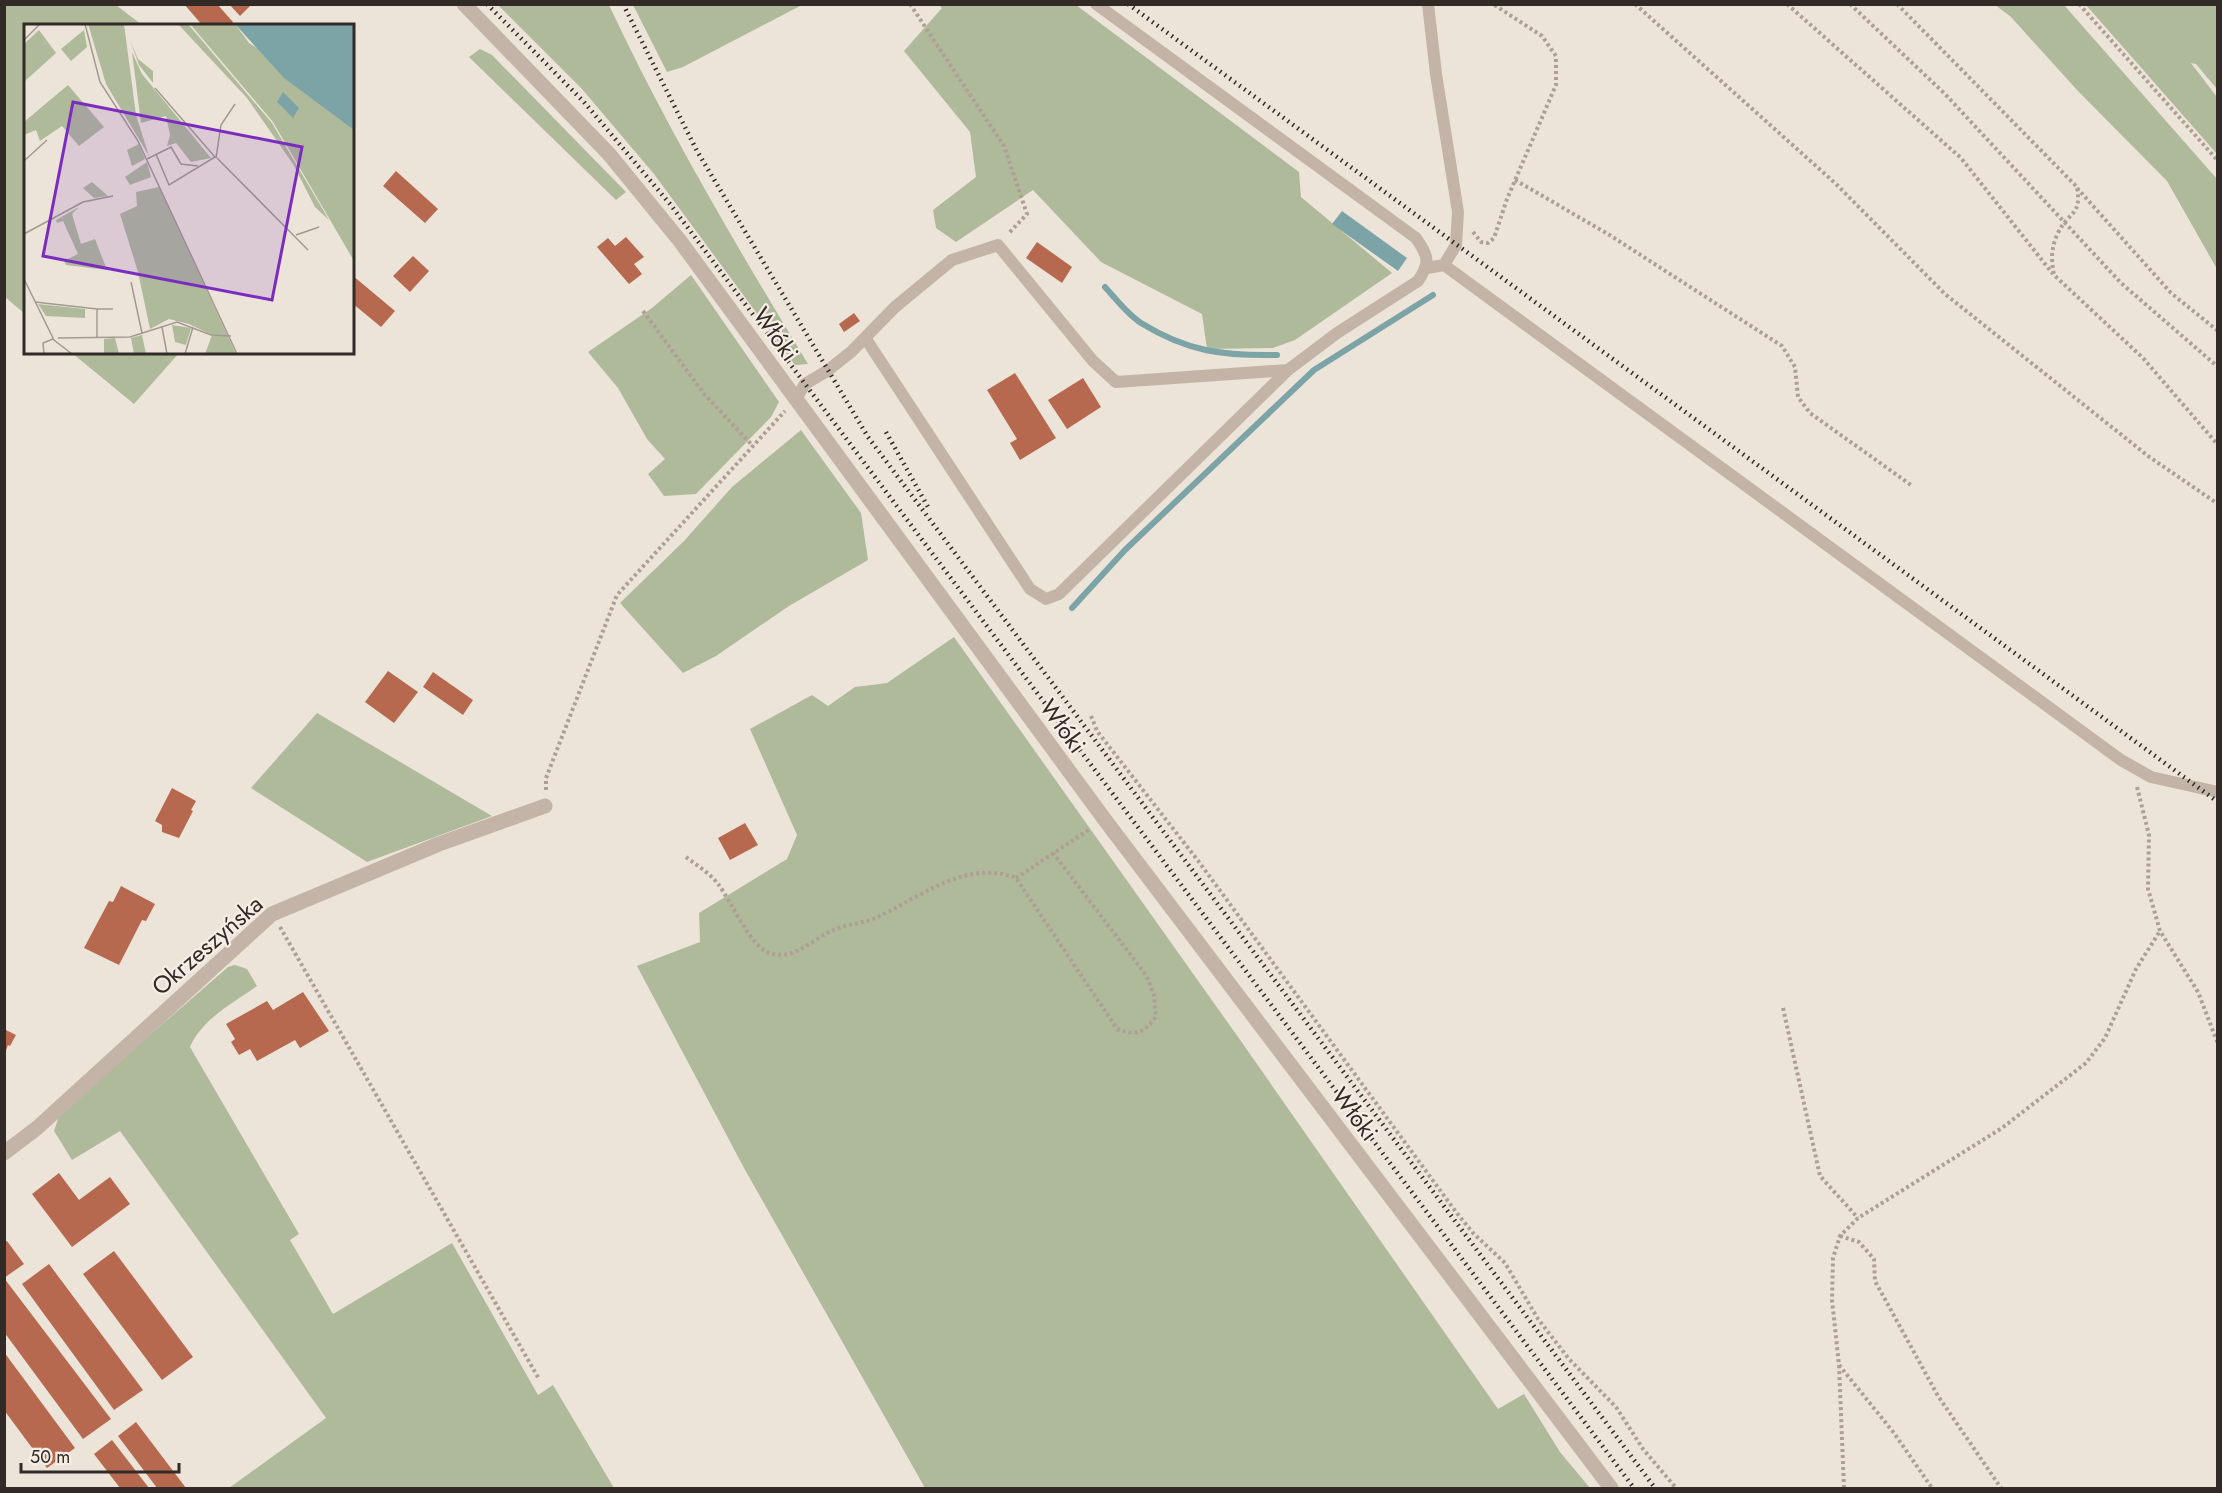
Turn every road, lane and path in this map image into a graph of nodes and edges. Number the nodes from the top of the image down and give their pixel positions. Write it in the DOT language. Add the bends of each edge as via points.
graph roads {
  1 [pos="464,4"];
  2 [pos="910,4"];
  3 [pos="1096,4"];
  4 [pos="1428,4"];
  5 [pos="1492,4"];
  6 [pos="1635,4"];
  7 [pos="1787,4"];
  8 [pos="1850,4"];
  9 [pos="1897,4"];
  10 [pos="2079,4"];
  11 [pos="2217,161"];
  12 [pos="1515,180"];
  13 [pos="2077,187"];
  14 [pos="1458,212"];
  15 [pos="2066,223"];
  16 [pos="998,245"];
  17 [pos="1444,264"];
  18 [pos="1427,268"];
  19 [pos="2054,275"];
  20 [pos="643,310"];
  21 [pos="2217,332"];
  22 [pos="866,339"];
  23 [pos="2217,368"];
  24 [pos="1288,370"];
  25 [pos="795,400"];
  26 [pos="2217,445"];
  27 [pos="753,446"];
  28 [pos="1911,485"];
  29 [pos="2217,504"];
  30 [pos="1091,716"];
  31 [pos="2132,766"];
  32 [pos="2217,792"];
  33 [pos="545,806"];
  34 [pos="1105,820"];
  35 [pos="1053,853"];
  36 [pos="686,857"];
  37 [pos="1016,878"];
  38 [pos="273,914"];
  39 [pos="2160,931"];
  40 [pos="1783,1008"];
  41 [pos="2217,1044"];
  42 [pos="4,1153"];
  43 [pos="1858,1218"];
  44 [pos="1840,1236"];
  45 [pos="1839,1365"];
  46 [pos="539,1379"];
  47 [pos="1611,1488"];
  48 [pos="1676,1488"];
  49 [pos="1844,1488"];
  50 [pos="1932,1488"];
  51 [pos="2001,1488"];
  1 -- 25 [label="street, Włóki" via="625,172 716,289"];
  2 -- 16 [label="path" via="1004,146 1027,214"];
  3 -- 18 [label="lane" via="1416,238 1426,253"];
  4 -- 14 [label="lane"];
  5 -- 12 [label="path" via="1542,36 1556,56 1556,85"];
  6 -- 29 [label="path" via="1836,184 1945,294 2148,456"];
  7 -- 19 [label="path" via="1962,158"];
  8 -- 15 [label="path" via="1945,94"];
  9 -- 13 [label="path"];
  10 -- 11 [label="path"];
  12 -- 14 [label="path" via="1494,238 1488,243 1481,242"];
  12 -- 28 [label="path" via="1608,234 1782,346 1795,367 1798,398 1810,413"];
  13 -- 15 [label="path" via="2080,202"];
  13 -- 21 [label="path" via="2171,293"];
  14 -- 17 [label="lane" via="1456,245"];
  15 -- 19 [label="path" via="2058,231 2051,257"];
  15 -- 23 [label="path" via="2121,284"];
  16 -- 22 [label="lane" via="952,260 895,308"];
  16 -- 24 [label="lane" via="1093,361 1116,382"];
  17 -- 18 [label="lane"];
  17 -- 31 [label="lane"];
  18 -- 24 [label="lane" via="1418,281"];
  19 -- 26 [label="path" via="2143,358"];
  20 -- 27 [label="path" via="705,395"];
  22 -- 24 [label="lane" via="1030,589 1046,599 1059,594"];
  22 -- 25 [label="lane" via="805,384"];
  25 -- 27 [label="path"];
  25 -- 34 [label="street, Włóki"];
  27 -- 33 [label="path" via="617,595 546,778"];
  30 -- 48 [label="path" via="1097,731 1199,862 1456,1212 1505,1263 1538,1319 1569,1359 1616,1407 1643,1449"];
  31 -- 32 [label="lane" via="2151,777"];
  31 -- 39 [label="path" via="2149,835 2148,889"];
  33 -- 38 [label="street, Okrzeszyńska" via="429,848"];
  34 -- 35 [label="path"];
  34 -- 47 [label="street, Włóki"];
  35 -- 37 [label="path"];
  35 -- 37 [label="path" via="1146,975 1154,995 1156,1017 1146,1030 1133,1035 1117,1029"];
  36 -- 37 [label="path" via="717,882 756,943 767,952 782,955 795,953 833,930 873,919 947,880 984,873"];
  38 -- 42 [label="street, Okrzeszyńska" via="37,1128"];
  38 -- 46 [label="path"];
  39 -- 41 [label="path" via="2198,992"];
  39 -- 43 [label="path" via="2136,969 2105,1038 2086,1064 2002,1128"];
  40 -- 43 [label="path" via="1820,1176"];
  43 -- 44 [label="path"];
  44 -- 45 [label="path" via="1833,1258 1832,1300"];
  44 -- 51 [label="path" via="1859,1242 1874,1259 1875,1281 1938,1396"];
  45 -- 49 [label="path"];
  45 -- 50 [label="path"];
}
